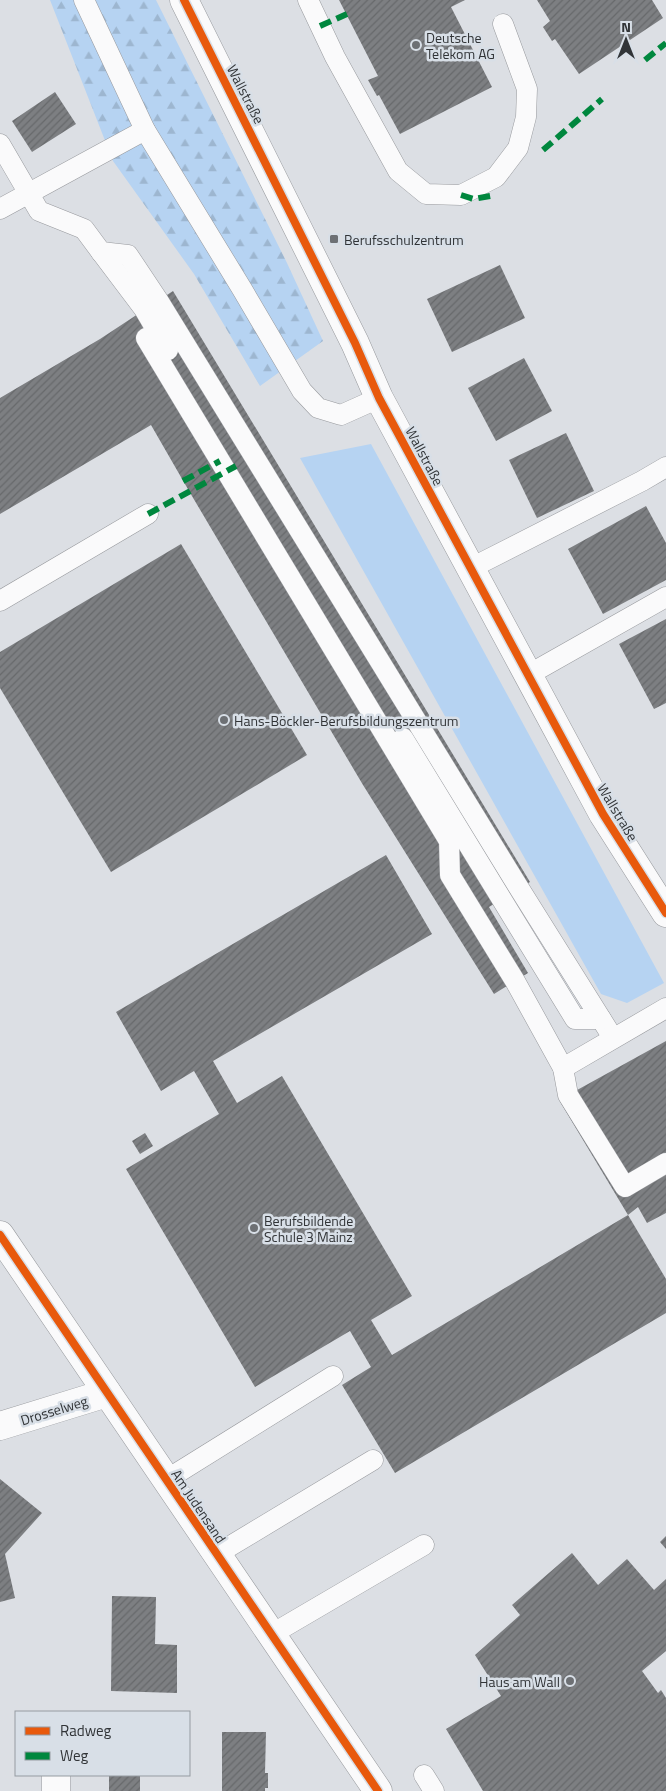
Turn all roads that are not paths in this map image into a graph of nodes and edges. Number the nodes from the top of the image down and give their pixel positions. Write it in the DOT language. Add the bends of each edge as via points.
graph roads {
  1 [pos="84,0"];
  2 [pos="184,0"];
  3 [pos="308,0"];
  4 [pos="502,24"];
  5 [pos="145,130"];
  6 [pos="0,144"];
  7 [pos="28,192"];
  8 [pos="0,209"];
  9 [pos="146,338"];
  10 [pos="379,398"];
  11 [pos="666,467"];
  12 [pos="148,514"];
  13 [pos="471,568"];
  14 [pos="666,597"];
  15 [pos="0,601"];
  16 [pos="528,675"];
  17 [pos="662,898"];
  18 [pos="666,1008"];
  19 [pos="613,1038"];
  20 [pos="563,1068"];
  21 [pos="666,1163"];
  22 [pos="0,1235"];
  23 [pos="332,1376"];
  24 [pos="107,1393"];
  25 [pos="0,1426"];
  26 [pos="373,1460"];
  27 [pos="166,1480"];
  28 [pos="424,1545"];
  29 [pos="217,1554"];
  30 [pos="272,1634"];
  31 [pos="56,1776"];
  32 [pos="56,1791"];
  33 [pos="378,1791"];
  1 -- 5 [label="lane"];
  2 -- 10 [label="street, Wallstraße" via="347,326"];
  3 -- 4 [label="lane" via="335,57 398,171 426,194 461,195 496,177 518,148 526,117 527,89"];
  5 -- 7 [label="lane"];
  5 -- 10 [label="lane" via="302,392 318,408 341,414"];
  6 -- 7 [label="lane"];
  7 -- 8 [label="lane"];
  7 -- 19 [label="lane" via="39,211 84,229 144,309 236,466 575,1019 601,1019"];
  9 -- 20 [label="lane" via="449,841 450,875 516,981"];
  10 -- 13 [label="street, Wallstraße"];
  11 -- 13 [label="lane"];
  12 -- 15 [label="lane"];
  13 -- 16 [label="street, Wallstraße"];
  14 -- 16 [label="lane"];
  16 -- 17 [label="street, Wallstraße" via="603,814"];
  18 -- 19 [label="lane"];
  19 -- 20 [label="lane"];
  20 -- 21 [label="lane" via="568,1095 625,1187"];
  22 -- 24 [label="street, Am Judensand"];
  23 -- 27 [label="lane"];
  24 -- 25 [label="street, Drosselweg"];
  24 -- 27 [label="street, Am Judensand"];
  26 -- 29 [label="lane"];
  27 -- 29 [label="street, Am Judensand"];
  28 -- 30 [label="lane"];
  29 -- 30 [label="street, Am Judensand"];
  30 -- 33 [label="street, Am Judensand"];
  31 -- 32 [label="street"];
}
